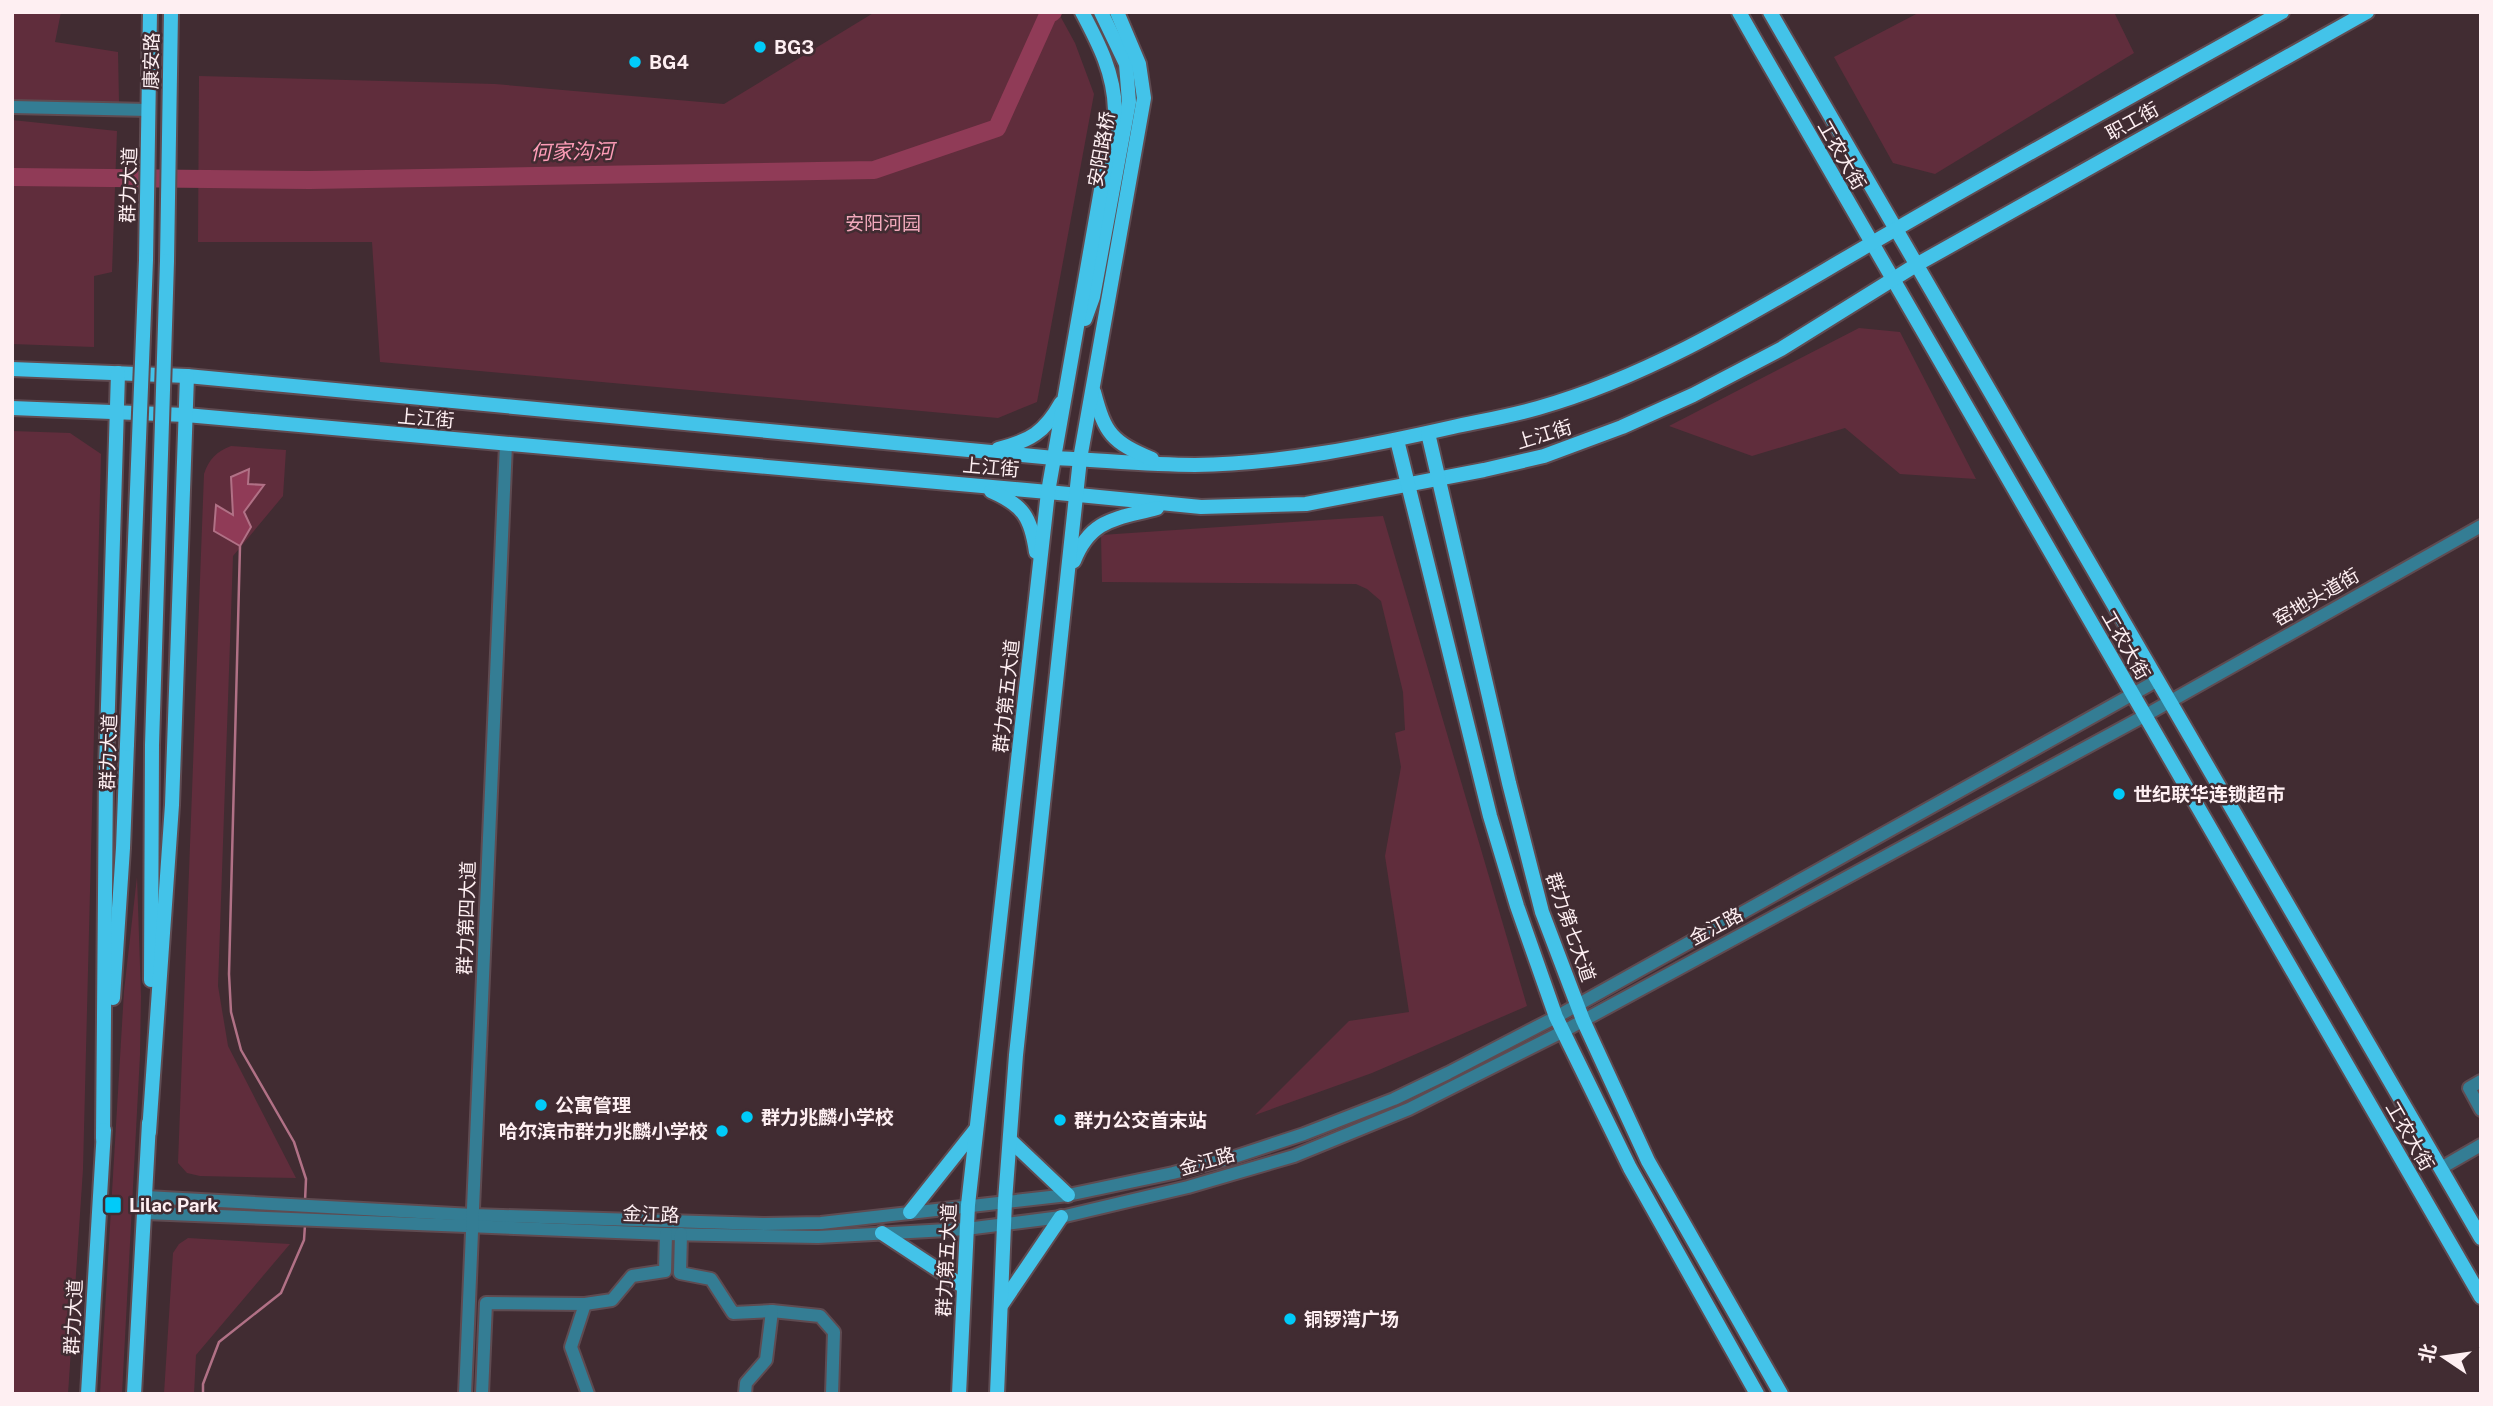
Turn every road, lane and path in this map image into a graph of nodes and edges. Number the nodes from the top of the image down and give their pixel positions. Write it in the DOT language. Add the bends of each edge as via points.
graph roads {
  1 [pos="150,12"];
  2 [pos="171,12"];
  3 [pos="1082,12"];
  4 [pos="1101,12"];
  5 [pos="1117,12"];
  6 [pos="1739,12"];
  7 [pos="1770,12"];
  8 [pos="2282,12"];
  9 [pos="2367,12"];
  10 [pos="12,107"];
  11 [pos="149,110"];
  12 [pos="170,110"];
  13 [pos="1895,229"];
  14 [pos="1870,244"];
  15 [pos="1916,265"];
  16 [pos="1891,281"];
  17 [pos="1072,356"];
  18 [pos="12,369"];
  19 [pos="118,373"];
  20 [pos="187,376"];
  21 [pos="1093,386"];
  22 [pos="1065,396"];
  23 [pos="12,408"];
  24 [pos="117,412"];
  25 [pos="186,415"];
  26 [pos="1428,433"];
  27 [pos="1397,440"];
  28 [pos="506,444"];
  29 [pos="988,452"];
  30 [pos="1054,458"];
  31 [pos="1080,459"];
  32 [pos="1163,464"];
  33 [pos="1437,480"];
  34 [pos="1408,485"];
  35 [pos="981,486"];
  36 [pos="1048,492"];
  37 [pos="1076,496"];
  38 [pos="1167,505"];
  39 [pos="2481,526"];
  40 [pos="1039,570"];
  41 [pos="1067,579"];
  42 [pos="2158,680"];
  43 [pos="2132,695"];
  44 [pos="2171,702"];
  45 [pos="2146,715"];
  46 [pos="1577,1004"];
  47 [pos="1556,1017"];
  48 [pos="1583,1020"];
  49 [pos="1562,1032"];
  50 [pos="2481,1081"];
  51 [pos="2481,1110"];
  52 [pos="977,1128"];
  53 [pos="149,1132"];
  54 [pos="103,1138"];
  55 [pos="1010,1140"];
  56 [pos="2481,1145"];
  57 [pos="2441,1168"];
  58 [pos="1068,1195"];
  59 [pos="146,1197"];
  60 [pos="1006,1200"];
  61 [pos="968,1205"];
  62 [pos="290,1212"];
  63 [pos="910,1212"];
  64 [pos="145,1213"];
  65 [pos="1061,1217"];
  66 [pos="472,1221"];
  67 [pos="1005,1225"];
  68 [pos="966,1228"];
  69 [pos="882,1233"];
  70 [pos="666,1234"];
  71 [pos="681,1234"];
  72 [pos="2481,1238"];
  73 [pos="964,1287"];
  74 [pos="2481,1297"];
  75 [pos="585,1304"];
  76 [pos="1001,1305"];
  77 [pos="772,1311"];
  78 [pos="88,1394"];
  79 [pos="134,1394"];
  80 [pos="464,1394"];
  81 [pos="482,1394"];
  82 [pos="588,1394"];
  83 [pos="745,1394"];
  84 [pos="832,1394"];
  85 [pos="959,1394"];
  86 [pos="997,1394"];
  87 [pos="1757,1394"];
  88 [pos="1781,1394"];
  1 -- 11 [label="main road, 康安路"];
  2 -- 12 [label="main road, 康安路"];
  3 -- 17 [label="main road, 群力第五大道" via="1111,75 1115,110"];
  4 -- 17 [label="main road, 安阳路桥" via="1126,64 1129,102 1093,297"];
  5 -- 21 [label="main road" via="1139,64 1143,108"];
  6 -- 14 [label="main road, 工农大街"];
  7 -- 13 [label="main road, 工农大街"];
  8 -- 13 [label="main road, 职工街"];
  9 -- 15 [label="main road, 职工街"];
  10 -- 11 [label="street"];
  11 -- 54 [label="main road, 群力大道, bridge" via="123,848"];
  12 -- 53 [label="main road, 群力大道, bridge" via="152,745"];
  13 -- 14 [label="main road, 上江街"];
  13 -- 15 [label="main road, 工农大街"];
  14 -- 16 [label="main road, 工农大街"];
  14 -- 26 [label="main road, 上江街" via="1701,341 1602,386 1537,408"];
  15 -- 16 [label="main road, 上江街"];
  15 -- 42 [label="main road, 工农大街"];
  16 -- 33 [label="main road, 上江街" via="1781,349 1622,427 1544,456"];
  16 -- 43 [label="main road, 工农大街"];
  17 -- 22 [label="main road, 群力第五大道"];
  18 -- 19 [label="main road, 上江街"];
  19 -- 20 [label="main road, 上江街"];
  19 -- 24 [label="main road"];
  20 -- 25 [label="main road"];
  20 -- 29 [label="main road, 上江街"];
  21 -- 31 [label="main road"];
  21 -- 32 [label="main road" via="1111,436"];
  22 -- 29 [label="main road" via="1040,432 1020,444"];
  22 -- 30 [label="main road, 群力第五大道"];
  23 -- 24 [label="main road, 上江街"];
  24 -- 25 [label="main road, 上江街"];
  24 -- 54 [label="main road" via="106,772"];
  25 -- 28 [label="main road, 上江街"];
  25 -- 53 [label="main road" via="172,805"];
  26 -- 27 [label="main road, 上江街"];
  26 -- 33 [label="main road, 群力第七大道"];
  27 -- 32 [label="main road, 上江街" via="1262,461"];
  27 -- 34 [label="main road"];
  28 -- 35 [label="main road, 上江街"];
  28 -- 66 [label="street, 群力第四大道"];
  29 -- 30 [label="main road, 上江街"];
  30 -- 31 [label="main road, 上江街"];
  30 -- 36 [label="main road, 群力第五大道"];
  31 -- 32 [label="main road, 上江街"];
  31 -- 37 [label="main road"];
  33 -- 34 [label="main road, 上江街"];
  33 -- 46 [label="main road, 群力第七大道" via="1542,912"];
  34 -- 38 [label="main road, 上江街" via="1306,504"];
  34 -- 47 [label="main road" via="1490,816"];
  35 -- 36 [label="main road, 上江街"];
  35 -- 40 [label="main road" via="1021,508 1034,536"];
  36 -- 37 [label="main road, 上江街"];
  36 -- 40 [label="main road, 群力第五大道"];
  37 -- 38 [label="main road, 上江街"];
  37 -- 41 [label="main road"];
  38 -- 41 [label="main road" via="1102,523 1079,547"];
  39 -- 44 [label="street, 窑地头道街"];
  40 -- 52 [label="main road, 群力第五大道"];
  41 -- 55 [label="main road"];
  42 -- 43 [label="street, 金江路"];
  42 -- 44 [label="main road, 工农大街"];
  43 -- 45 [label="main road, 工农大街"];
  43 -- 46 [label="street, 金江路"];
  44 -- 45 [label="street, 金江路"];
  44 -- 57 [label="main road, 工农大街"];
  45 -- 48 [label="street, 金江路"];
  45 -- 74 [label="main road, 工农大街"];
  46 -- 47 [label="street, 金江路"];
  46 -- 48 [label="main road, 群力第七大道"];
  47 -- 49 [label="main road"];
  47 -- 58 [label="street, 金江路" via="1394,1099 1304,1134 1196,1167"];
  48 -- 49 [label="street, 金江路"];
  48 -- 88 [label="main road, 群力第七大道" via="1648,1161"];
  49 -- 65 [label="street, 金江路" via="1409,1109 1294,1156 1188,1188"];
  49 -- 87 [label="main road" via="1630,1168"];
  50 -- 51 [label="street" via="2469,1088"];
  52 -- 61 [label="main road, 群力第五大道"];
  52 -- 63 [label="main road"];
  53 -- 59 [label="main road, 群力大道"];
  54 -- 78 [label="main road, 群力大道"];
  55 -- 58 [label="main road"];
  55 -- 60 [label="main road"];
  56 -- 57 [label="street"];
  57 -- 72 [label="main road, 工农大街"];
  58 -- 60 [label="street, 金江路"];
  59 -- 62 [label="street, 金江路"];
  59 -- 64 [label="main road, 群力大道"];
  60 -- 61 [label="street, 金江路"];
  60 -- 67 [label="main road"];
  61 -- 63 [label="street, 金江路"];
  61 -- 68 [label="main road, 群力第五大道"];
  62 -- 64 [label="street, 金江路"];
  62 -- 66 [label="street, 金江路"];
  63 -- 66 [label="street, 金江路" via="821,1223"];
  64 -- 79 [label="main road, 群力大道"];
  65 -- 67 [label="street, 金江路"];
  65 -- 76 [label="main road"];
  66 -- 70 [label="street, 金江路"];
  66 -- 80 [label="street, 群力第四大道"];
  67 -- 68 [label="street, 金江路"];
  67 -- 76 [label="main road"];
  68 -- 69 [label="street, 金江路"];
  68 -- 73 [label="main road, 群力第五大道"];
  69 -- 71 [label="street, 金江路" via="818,1237"];
  69 -- 73 [label="main road"];
  70 -- 71 [label="street, 金江路"];
  70 -- 75 [label="street" via="665,1271 632,1276 612,1300"];
  71 -- 77 [label="street" via="680,1273 711,1279 733,1313"];
  73 -- 85 [label="main road, 群力第五大道"];
  75 -- 81 [label="street" via="486,1303"];
  75 -- 82 [label="street" via="571,1347"];
  76 -- 86 [label="main road"];
  77 -- 83 [label="street" via="765,1360 746,1383"];
  77 -- 84 [label="street" via="820,1316 834,1332"];
}
